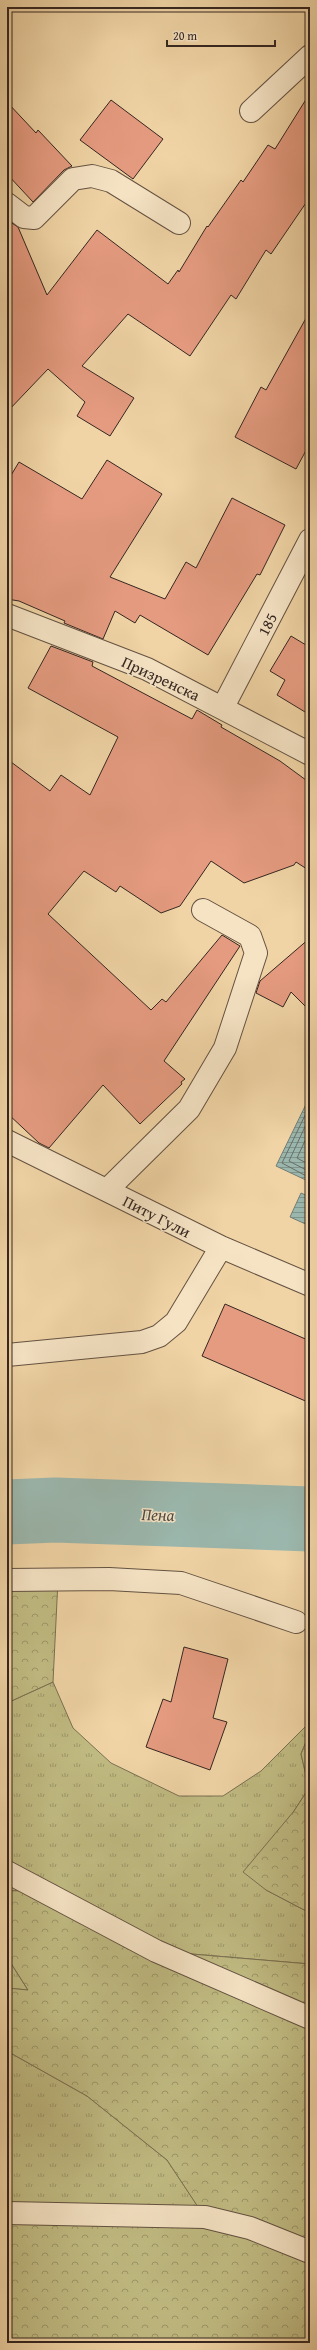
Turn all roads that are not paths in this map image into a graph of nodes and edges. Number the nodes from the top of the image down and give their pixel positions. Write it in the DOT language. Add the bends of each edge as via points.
graph roads {
  1 [pos="310,56"];
  2 [pos="251,111"];
  3 [pos="7,204"];
  4 [pos="179,223"];
  5 [pos="310,540"];
  6 [pos="7,615"];
  7 [pos="223,707"];
  8 [pos="310,754"];
  9 [pos="203,910"];
  10 [pos="7,1141"];
  11 [pos="107,1190"];
  12 [pos="221,1247"];
  13 [pos="310,1285"];
  14 [pos="7,1355"];
  15 [pos="7,1580"];
  16 [pos="296,1622"];
  17 [pos="7,1872"];
  18 [pos="310,2018"];
  19 [pos="7,2213"];
  20 [pos="310,2252"];
  1 -- 2 [label="street"];
  3 -- 4 [label="street" via="24,217 34,218 73,179 92,176 111,181"];
  5 -- 7 [label="street, 185"];
  6 -- 7 [label="street, Призренска" via="19,617 147,669"];
  7 -- 8 [label="street, Призренска"];
  9 -- 11 [label="street" via="250,936 256,953 225,1048 189,1109"];
  10 -- 11 [label="street, Питу Гули"];
  11 -- 12 [label="street, Питу Гули"];
  12 -- 13 [label="street, Питу Гули"];
  12 -- 14 [label="street" via="176,1322 159,1336 142,1342"];
  15 -- 16 [label="street" via="181,1583"];
  17 -- 18 [label="street" via="156,1951"];
  19 -- 20 [label="street" via="168,2214 205,2217 250,2228"];
}
